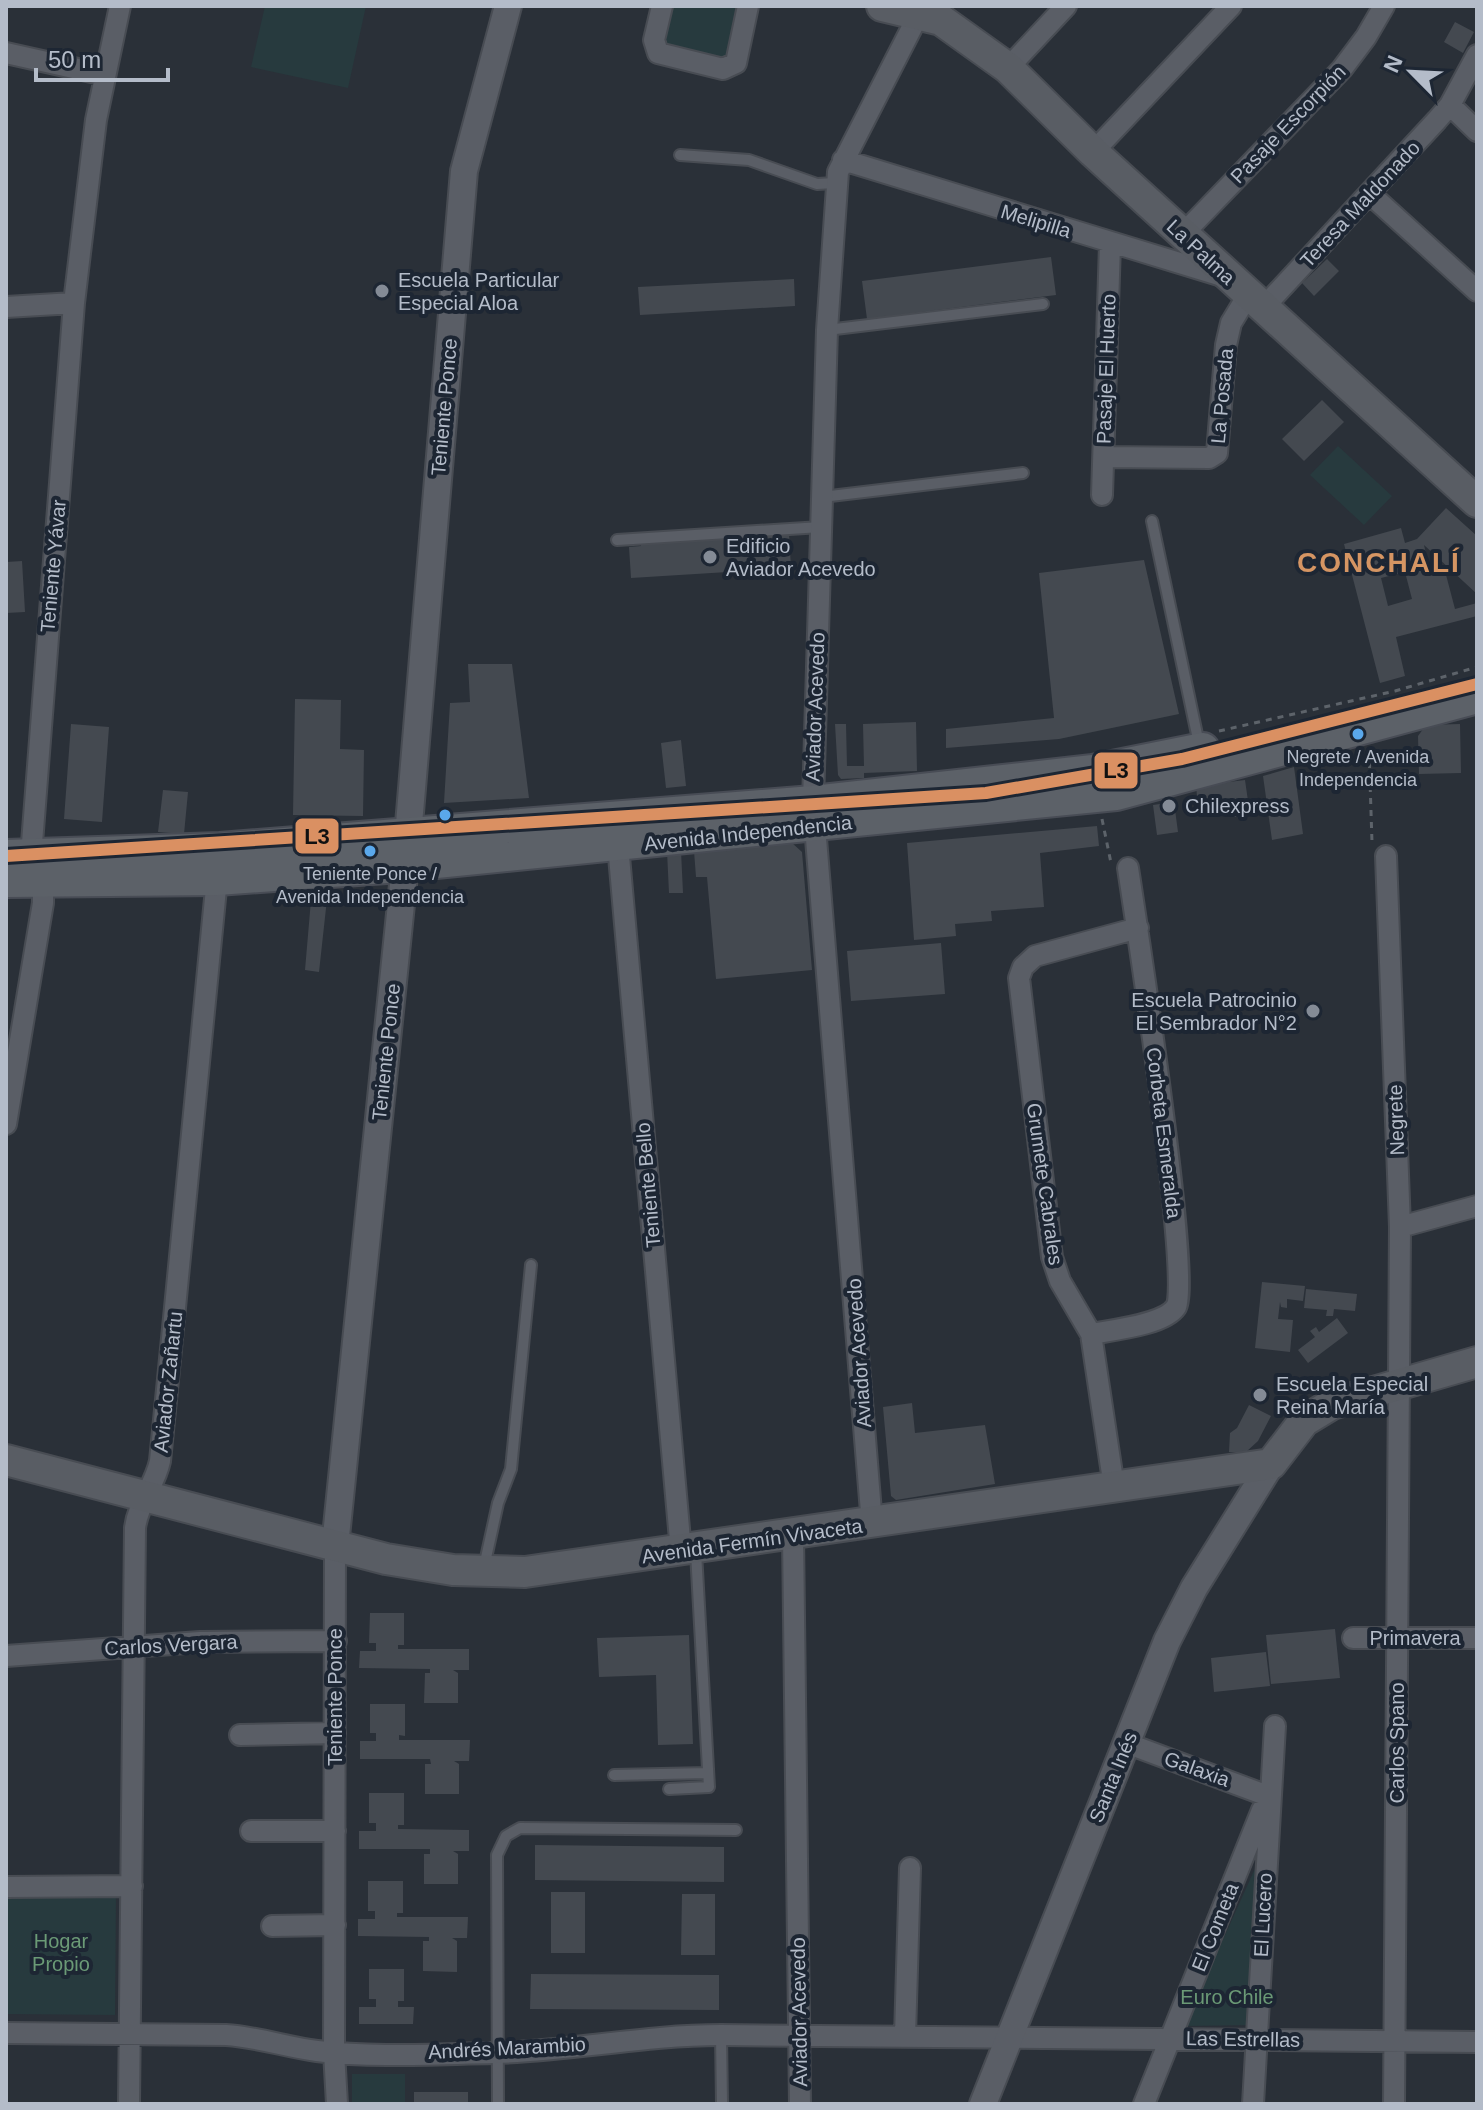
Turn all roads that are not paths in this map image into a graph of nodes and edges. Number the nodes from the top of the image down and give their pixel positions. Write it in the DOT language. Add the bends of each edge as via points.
graph roads {
  1 [pos="120,6"];
  2 [pos="508,6"];
  3 [pos="662,6"];
  4 [pos="748,6"];
  5 [pos="882,6"];
  6 [pos="1066,6"];
  7 [pos="1231,6"];
  8 [pos="1384,6"];
  9 [pos="921,10"];
  10 [pos="6,53"];
  11 [pos="1477,55"];
  12 [pos="1008,68"];
  13 [pos="105,75"];
  14 [pos="1450,105"];
  15 [pos="1477,131"];
  16 [pos="1093,152"];
  17 [pos="680,155"];
  18 [pos="843,160"];
  19 [pos="835,183"];
  20 [pos="1370,194"];
  21 [pos="1182,235"];
  22 [pos="1110,244"];
  23 [pos="1477,291"];
  24 [pos="1247,294"];
  25 [pos="74,303"];
  26 [pos="1043,304"];
  27 [pos="6,307"];
  28 [pos="827,330"];
  29 [pos="1104,457"];
  30 [pos="1023,473"];
  31 [pos="1102,495"];
  32 [pos="822,497"];
  33 [pos="1476,499"];
  34 [pos="1152,521"];
  35 [pos="821,527"];
  36 [pos="617,540"];
  37 [pos="1477,677"];
  38 [pos="1477,697"];
  39 [pos="1200,750"];
  40 [pos="814,814"];
  41 [pos="617,832"];
  42 [pos="407,851"];
  43 [pos="1386,856"];
  44 [pos="28,864"];
  45 [pos="219,864"];
  46 [pos="1128,868"];
  47 [pos="6,881"];
  48 [pos="1138,928"];
  49 [pos="6,1124"];
  50 [pos="1477,1206"];
  51 [pos="1400,1227"];
  52 [pos="531,1265"];
  53 [pos="1091,1334"];
  54 [pos="1477,1362"];
  55 [pos="1399,1383"];
  56 [pos="6,1460"];
  57 [pos="1271,1464"];
  58 [pos="1114,1487"];
  59 [pos="145,1495"];
  60 [pos="872,1524"];
  61 [pos="793,1535"];
  62 [pos="335,1546"];
  63 [pos="688,1551"];
  64 [pos="483,1572"];
  65 [pos="1353,1638"];
  66 [pos="1397,1638"];
  67 [pos="1477,1638"];
  68 [pos="336,1641"];
  69 [pos="135,1647"];
  70 [pos="6,1656"];
  71 [pos="1275,1726"];
  72 [pos="335,1733"];
  73 [pos="240,1735"];
  74 [pos="1126,1743"];
  75 [pos="708,1773"];
  76 [pos="614,1775"];
  77 [pos="669,1789"];
  78 [pos="1268,1796"];
  79 [pos="736,1830"];
  80 [pos="251,1831"];
  81 [pos="335,1831"];
  82 [pos="910,1868"];
  83 [pos="132,1886"];
  84 [pos="6,1887"];
  85 [pos="335,1925"];
  86 [pos="272,1926"];
  87 [pos="6,2033"];
  88 [pos="129,2035"];
  89 [pos="721,2035"];
  90 [pos="799,2035"];
  91 [pos="905,2036"];
  92 [pos="1009,2036"];
  93 [pos="1170,2038"];
  94 [pos="1257,2040"];
  95 [pos="1395,2041"];
  96 [pos="1477,2042"];
  97 [pos="334,2052"];
  98 [pos="498,2053"];
  99 [pos="129,2104"];
  100 [pos="337,2104"];
  101 [pos="498,2104"];
  102 [pos="722,2104"];
  103 [pos="800,2104"];
  104 [pos="983,2104"];
  105 [pos="1144,2104"];
  106 [pos="1253,2104"];
  107 [pos="1394,2104"];
  1 -- 13 [label="street, Teniente Yávar"];
  2 -- 42 [label="street, Teniente Ponce" via="464,171"];
  3 -- 4 [label="street" via="654,40 658,53 723,69 736,63"];
  5 -- 9 [label="main road, La Palma"];
  6 -- 12 [label="street"];
  7 -- 16 [label="street"];
  8 -- 21 [label="street, Pasaje Escorpión" via="1342,69"];
  9 -- 12 [label="main road, La Palma" via="953,26"];
  9 -- 18 [label="street, Aviador Acevedo"];
  10 -- 13 [label="street"];
  11 -- 14 [label="street, Teresa Maldonado"];
  12 -- 16 [label="main road, La Palma"];
  13 -- 25 [label="street, Teniente Yávar"];
  14 -- 15 [label="street"];
  14 -- 20 [label="street, Teresa Maldonado"];
  16 -- 21 [label="main road, La Palma"];
  17 -- 19 [label="lane" via="749,160 817,184"];
  18 -- 19 [label="street, Aviador Acevedo"];
  18 -- 22 [label="street, Melipilla"];
  19 -- 28 [label="street, Aviador Acevedo"];
  20 -- 23 [label="street"];
  20 -- 24 [label="street, Teresa Maldonado"];
  21 -- 24 [label="main road, La Palma"];
  22 -- 24 [label="street, Melipilla"];
  22 -- 29 [label="street, Pasaje El Huerto"];
  24 -- 29 [label="street, La Posada" via="1226,345 1217,453 1209,458"];
  24 -- 33 [label="main road, La Palma"];
  25 -- 27 [label="street"];
  25 -- 44 [label="street, Teniente Yávar"];
  26 -- 28 [label="lane"];
  28 -- 32 [label="street, Aviador Acevedo"];
  29 -- 31 [label="street, Pasaje El Huerto"];
  30 -- 32 [label="lane"];
  32 -- 35 [label="street, Aviador Acevedo"];
  34 -- 39 [label="lane"];
  35 -- 36 [label="lane"];
  35 -- 40 [label="street, Aviador Acevedo"];
  37 -- 39 [label="main road, Avenida Independencia"];
  38 -- 40 [label="main road, Avenida Independencia" via="1098,796"];
  39 -- 40 [label="main road, Avenida Independencia"];
  40 -- 41 [label="main road, Avenida Independencia"];
  40 -- 60 [label="street, Aviador Acevedo"];
  41 -- 42 [label="main road, Avenida Independencia"];
  41 -- 63 [label="street, Teniente Bello"];
  42 -- 45 [label="main road, Avenida Independencia"];
  42 -- 62 [label="street, Teniente Ponce"];
  43 -- 51 [label="street, Negrete"];
  44 -- 45 [label="main road, Avenida Independencia"];
  44 -- 47 [label="main road, Avenida Independencia"];
  44 -- 49 [label="street, Teniente Yávar" via="43,903"];
  45 -- 59 [label="street, Aviador Zañartu" via="160,1461"];
  46 -- 48 [label="street, Corbeta Esmeralda"];
  48 -- 53 [label="street, Corbeta Esmeralda" via="1181,1295 1176,1308 1162,1318"];
  48 -- 53 [label="street, Grumete Cabrales" via="1035,956 1023,967 1020,984 1052,1257"];
  50 -- 51 [label="street"];
  51 -- 55 [label="street, Negrete"];
  52 -- 64 [label="lane" via="511,1469"];
  53 -- 58 [label="street, Grumete Cabrales"];
  54 -- 55 [label="main road"];
  55 -- 57 [label="main road" via="1318,1411 1296,1429"];
  55 -- 66 [label="street, Carlos Spano"];
  56 -- 59 [label="main road, Avenida Fermín Vivaceta"];
  57 -- 58 [label="main road, Avenida Fermín Vivaceta"];
  57 -- 74 [label="street, Santa Inés" via="1178,1618"];
  58 -- 60 [label="main road, Avenida Fermín Vivaceta"];
  59 -- 62 [label="main road, Avenida Fermín Vivaceta"];
  59 -- 69 [label="street, Aviador Zañartu" via="135,1528"];
  60 -- 61 [label="main road, Avenida Fermín Vivaceta"];
  61 -- 63 [label="main road, Avenida Fermín Vivaceta"];
  61 -- 90 [label="street, Aviador Acevedo"];
  62 -- 64 [label="main road, Avenida Fermín Vivaceta" via="423,1566"];
  62 -- 68 [label="street, Teniente Ponce"];
  63 -- 64 [label="main road, Avenida Fermín Vivaceta" via="525,1572"];
  63 -- 75 [label="lane"];
  65 -- 66 [label="street, Primavera"];
  66 -- 67 [label="street, Primavera"];
  66 -- 95 [label="street, Carlos Spano"];
  68 -- 69 [label="street, Carlos Vergara"];
  68 -- 72 [label="street, Teniente Ponce"];
  69 -- 70 [label="street, Carlos Vergara"];
  69 -- 83 [label="street, Aviador Zañartu"];
  71 -- 78 [label="street, El Lucero"];
  72 -- 73 [label="street"];
  72 -- 81 [label="street, Teniente Ponce"];
  74 -- 78 [label="street, Galaxia"];
  74 -- 92 [label="street, Santa Inés"];
  75 -- 76 [label="lane"];
  75 -- 77 [label="lane" via="709,1787"];
  78 -- 93 [label="street, El Cometa"];
  78 -- 94 [label="street, El Lucero"];
  79 -- 98 [label="lane" via="520,1828 506,1836 497,1855"];
  80 -- 81 [label="street"];
  81 -- 85 [label="street, Teniente Ponce"];
  82 -- 91 [label="street"];
  83 -- 84 [label="street"];
  83 -- 88 [label="street, Aviador Zañartu"];
  85 -- 86 [label="street"];
  85 -- 97 [label="street, Teniente Ponce"];
  87 -- 88 [label="street, Andrés Marambio"];
  88 -- 97 [label="street, Andrés Marambio" via="239,2035"];
  88 -- 99 [label="street, Aviador Zañartu"];
  89 -- 90 [label="street, Andrés Marambio"];
  89 -- 98 [label="street, Andrés Marambio"];
  89 -- 102 [label="lane"];
  90 -- 91 [label="street, Andrés Marambio"];
  90 -- 103 [label="street, Aviador Acevedo"];
  91 -- 92 [label="street, Andrés Marambio"];
  92 -- 93 [label="street, Las Estrellas"];
  92 -- 104 [label="street, Santa Inés"];
  93 -- 94 [label="street, Las Estrellas"];
  93 -- 105 [label="street, El Cometa"];
  94 -- 95 [label="street, Las Estrellas"];
  94 -- 106 [label="street, El Lucero"];
  95 -- 96 [label="street, Las Estrellas"];
  95 -- 107 [label="street, Carlos Spano"];
  97 -- 98 [label="street, Andrés Marambio"];
  97 -- 100 [label="street, Teniente Ponce"];
  98 -- 101 [label="lane"];
}
